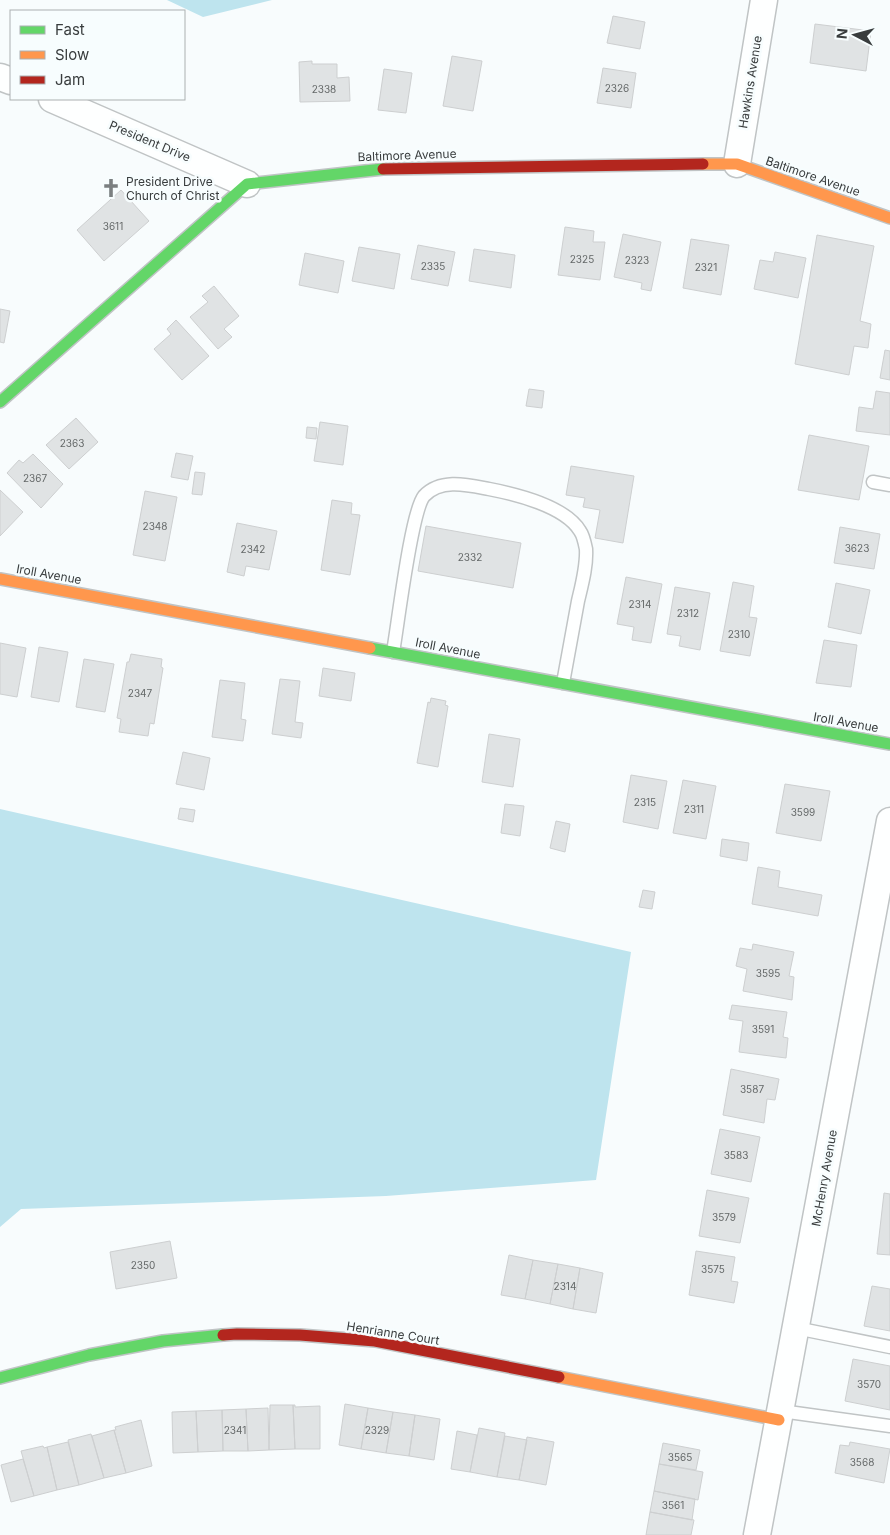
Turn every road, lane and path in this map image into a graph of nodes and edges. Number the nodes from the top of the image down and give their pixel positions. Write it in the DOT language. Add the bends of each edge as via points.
graph roads {
  1 [pos="764,0"];
  2 [pos="54,100"];
  3 [pos="737,164"];
  4 [pos="247,184"];
  5 [pos="890,218"];
  6 [pos="0,402"];
  7 [pos="873,482"];
  8 [pos="890,485"];
  9 [pos="0,579"];
  10 [pos="393,652"];
  11 [pos="563,683"];
  12 [pos="890,744"];
  13 [pos="890,820"];
  14 [pos="796,1328"];
  15 [pos="890,1347"];
  16 [pos="0,1378"];
  17 [pos="780,1415"];
  18 [pos="890,1426"];
  19 [pos="757,1535"];
  1 -- 3 [label="street, Hawkins Avenue"];
  2 -- 4 [label="street, President Drive"];
  3 -- 4 [label="street, Baltimore Avenue" via="370,169"];
  3 -- 5 [label="street, Baltimore Avenue"];
  4 -- 6 [label="street"];
  7 -- 8 [label="lane"];
  9 -- 10 [label="street, Iroll Avenue"];
  10 -- 11 [label="street, Iroll Avenue"];
  10 -- 11 [label="lane" via="412,536 423,497 436,487 452,484 470,486 548,507 567,517 581,531 586,547 585,568"];
  11 -- 12 [label="street, Iroll Avenue"];
  13 -- 14 [label="street, McHenry Avenue"];
  14 -- 15 [label="lane"];
  14 -- 17 [label="street, McHenry Avenue"];
  16 -- 17 [label="street, Henrianne Court" via="89,1355 163,1341 238,1334 300,1334 374,1341"];
  17 -- 18 [label="lane"];
  17 -- 19 [label="street, McHenry Avenue"];
}
